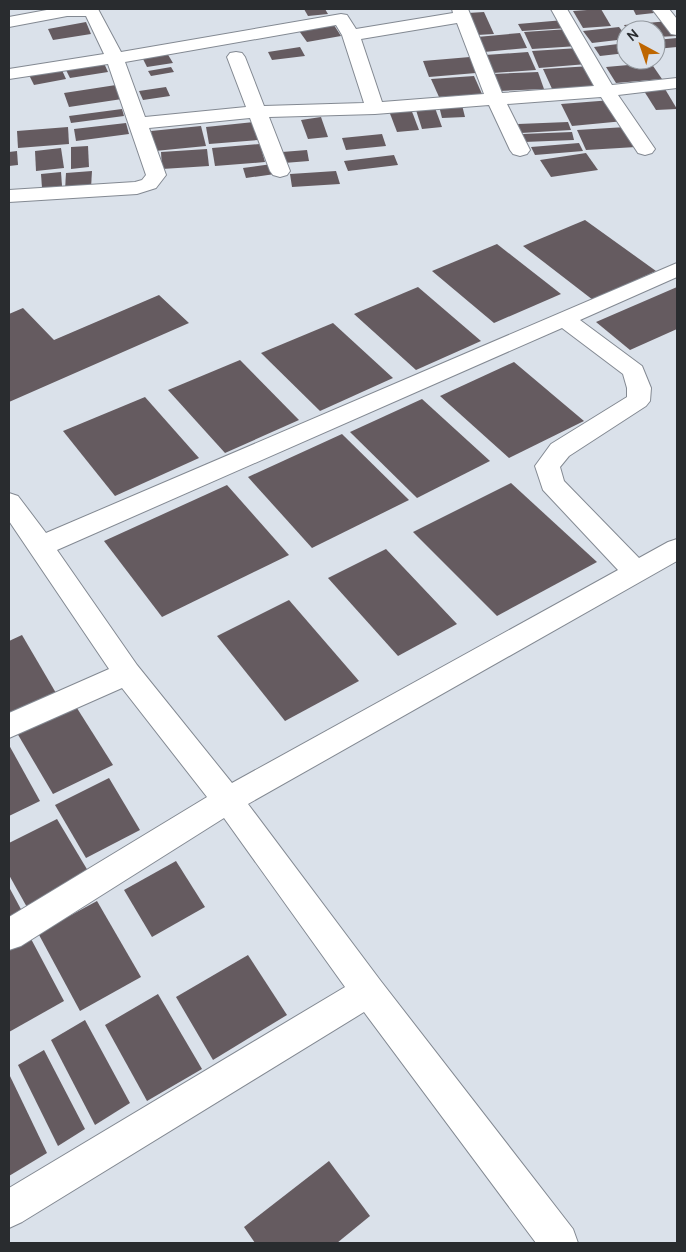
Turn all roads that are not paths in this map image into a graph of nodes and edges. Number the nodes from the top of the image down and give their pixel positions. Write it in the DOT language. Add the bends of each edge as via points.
graph roads {
  1 [pos="559,9"];
  2 [pos="660,9"];
  3 [pos="462,13"];
  4 [pos="338,14"];
  5 [pos="9,22"];
  6 [pos="677,30"];
  7 [pos="350,35"];
  8 [pos="114,57"];
  9 [pos="236,57"];
  10 [pos="9,74"];
  11 [pos="677,83"];
  12 [pos="606,91"];
  13 [pos="495,99"];
  14 [pos="375,108"];
  15 [pos="256,112"];
  16 [pos="138,123"];
  17 [pos="645,149"];
  18 [pos="520,150"];
  19 [pos="280,171"];
  20 [pos="9,196"];
  21 [pos="677,269"];
  22 [pos="564,319"];
  23 [pos="9,502"];
  24 [pos="26,538"];
  25 [pos="677,548"];
  26 [pos="636,572"];
  27 [pos="127,673"];
  28 [pos="9,726"];
  29 [pos="228,800"];
  30 [pos="9,934"];
  31 [pos="368,991"];
  32 [pos="9,1209"];
  33 [pos="559,1243"];
  1 -- 12 [label="street"];
  2 -- 6 [label="street"];
  3 -- 7 [label="street"];
  3 -- 13 [label="street"];
  4 -- 7 [label="street"];
  4 -- 8 [label="street" via="192,46"];
  5 -- 8 [label="street" via="67,12 91,12"];
  7 -- 14 [label="street"];
  8 -- 10 [label="street"];
  8 -- 16 [label="street"];
  9 -- 15 [label="street"];
  11 -- 12 [label="street"];
  12 -- 13 [label="street"];
  12 -- 17 [label="street"];
  13 -- 14 [label="street"];
  13 -- 18 [label="street"];
  14 -- 15 [label="street"];
  15 -- 16 [label="street"];
  15 -- 19 [label="street"];
  16 -- 20 [label="street" via="156,175 149,184 137,188"];
  21 -- 22 [label="street"];
  22 -- 24 [label="street"];
  22 -- 26 [label="street" via="634,371 639,388 638,401 560,450 548,466 552,484"];
  23 -- 24 [label="street"];
  24 -- 27 [label="street"];
  25 -- 26 [label="street"];
  26 -- 29 [label="street"];
  27 -- 28 [label="street"];
  27 -- 29 [label="street"];
  29 -- 30 [label="street"];
  29 -- 31 [label="street"];
  31 -- 32 [label="street"];
  31 -- 33 [label="street"];
}
